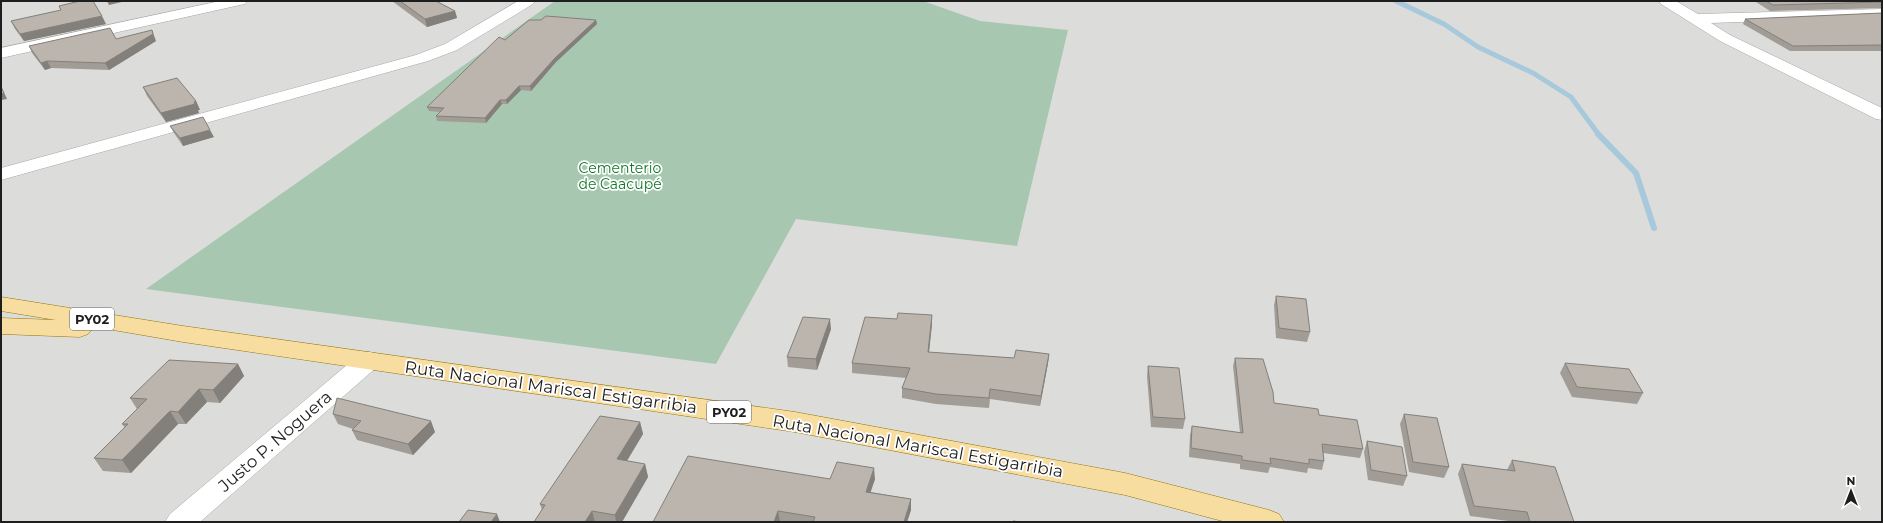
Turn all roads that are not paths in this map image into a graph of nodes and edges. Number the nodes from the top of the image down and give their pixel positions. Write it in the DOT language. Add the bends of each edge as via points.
graph roads {
  1 [pos="240,1"];
  2 [pos="1666,1"];
  3 [pos="523,2"];
  4 [pos="185,7"];
  5 [pos="1882,13"];
  6 [pos="1694,19"];
  7 [pos="1,53"];
  8 [pos="1882,115"];
  9 [pos="1,174"];
  10 [pos="1,304"];
  11 [pos="1,326"];
  12 [pos="183,334"];
  13 [pos="369,360"];
  14 [pos="180,522"];
  15 [pos="1269,522"];
  1 -- 4 [label="street"];
  2 -- 6 [label="street"];
  3 -- 9 [label="street" via="451,47 422,58"];
  4 -- 7 [label="street"];
  5 -- 6 [label="street"];
  6 -- 8 [label="street" via="1725,38"];
  10 -- 12 [label="main road, Ruta Nacional Mariscal Estigarribia / PY02"];
  11 -- 12 [label="main road, Ruta Nacional Mariscal Estigarribia / PY02"];
  12 -- 13 [label="main road, Ruta Nacional Mariscal Estigarribia / PY02"];
  13 -- 14 [label="street, Justo P. Noguera"];
  13 -- 15 [label="main road, Ruta Nacional Mariscal Estigarribia / PY02" via="795,422 1125,484"];
}
